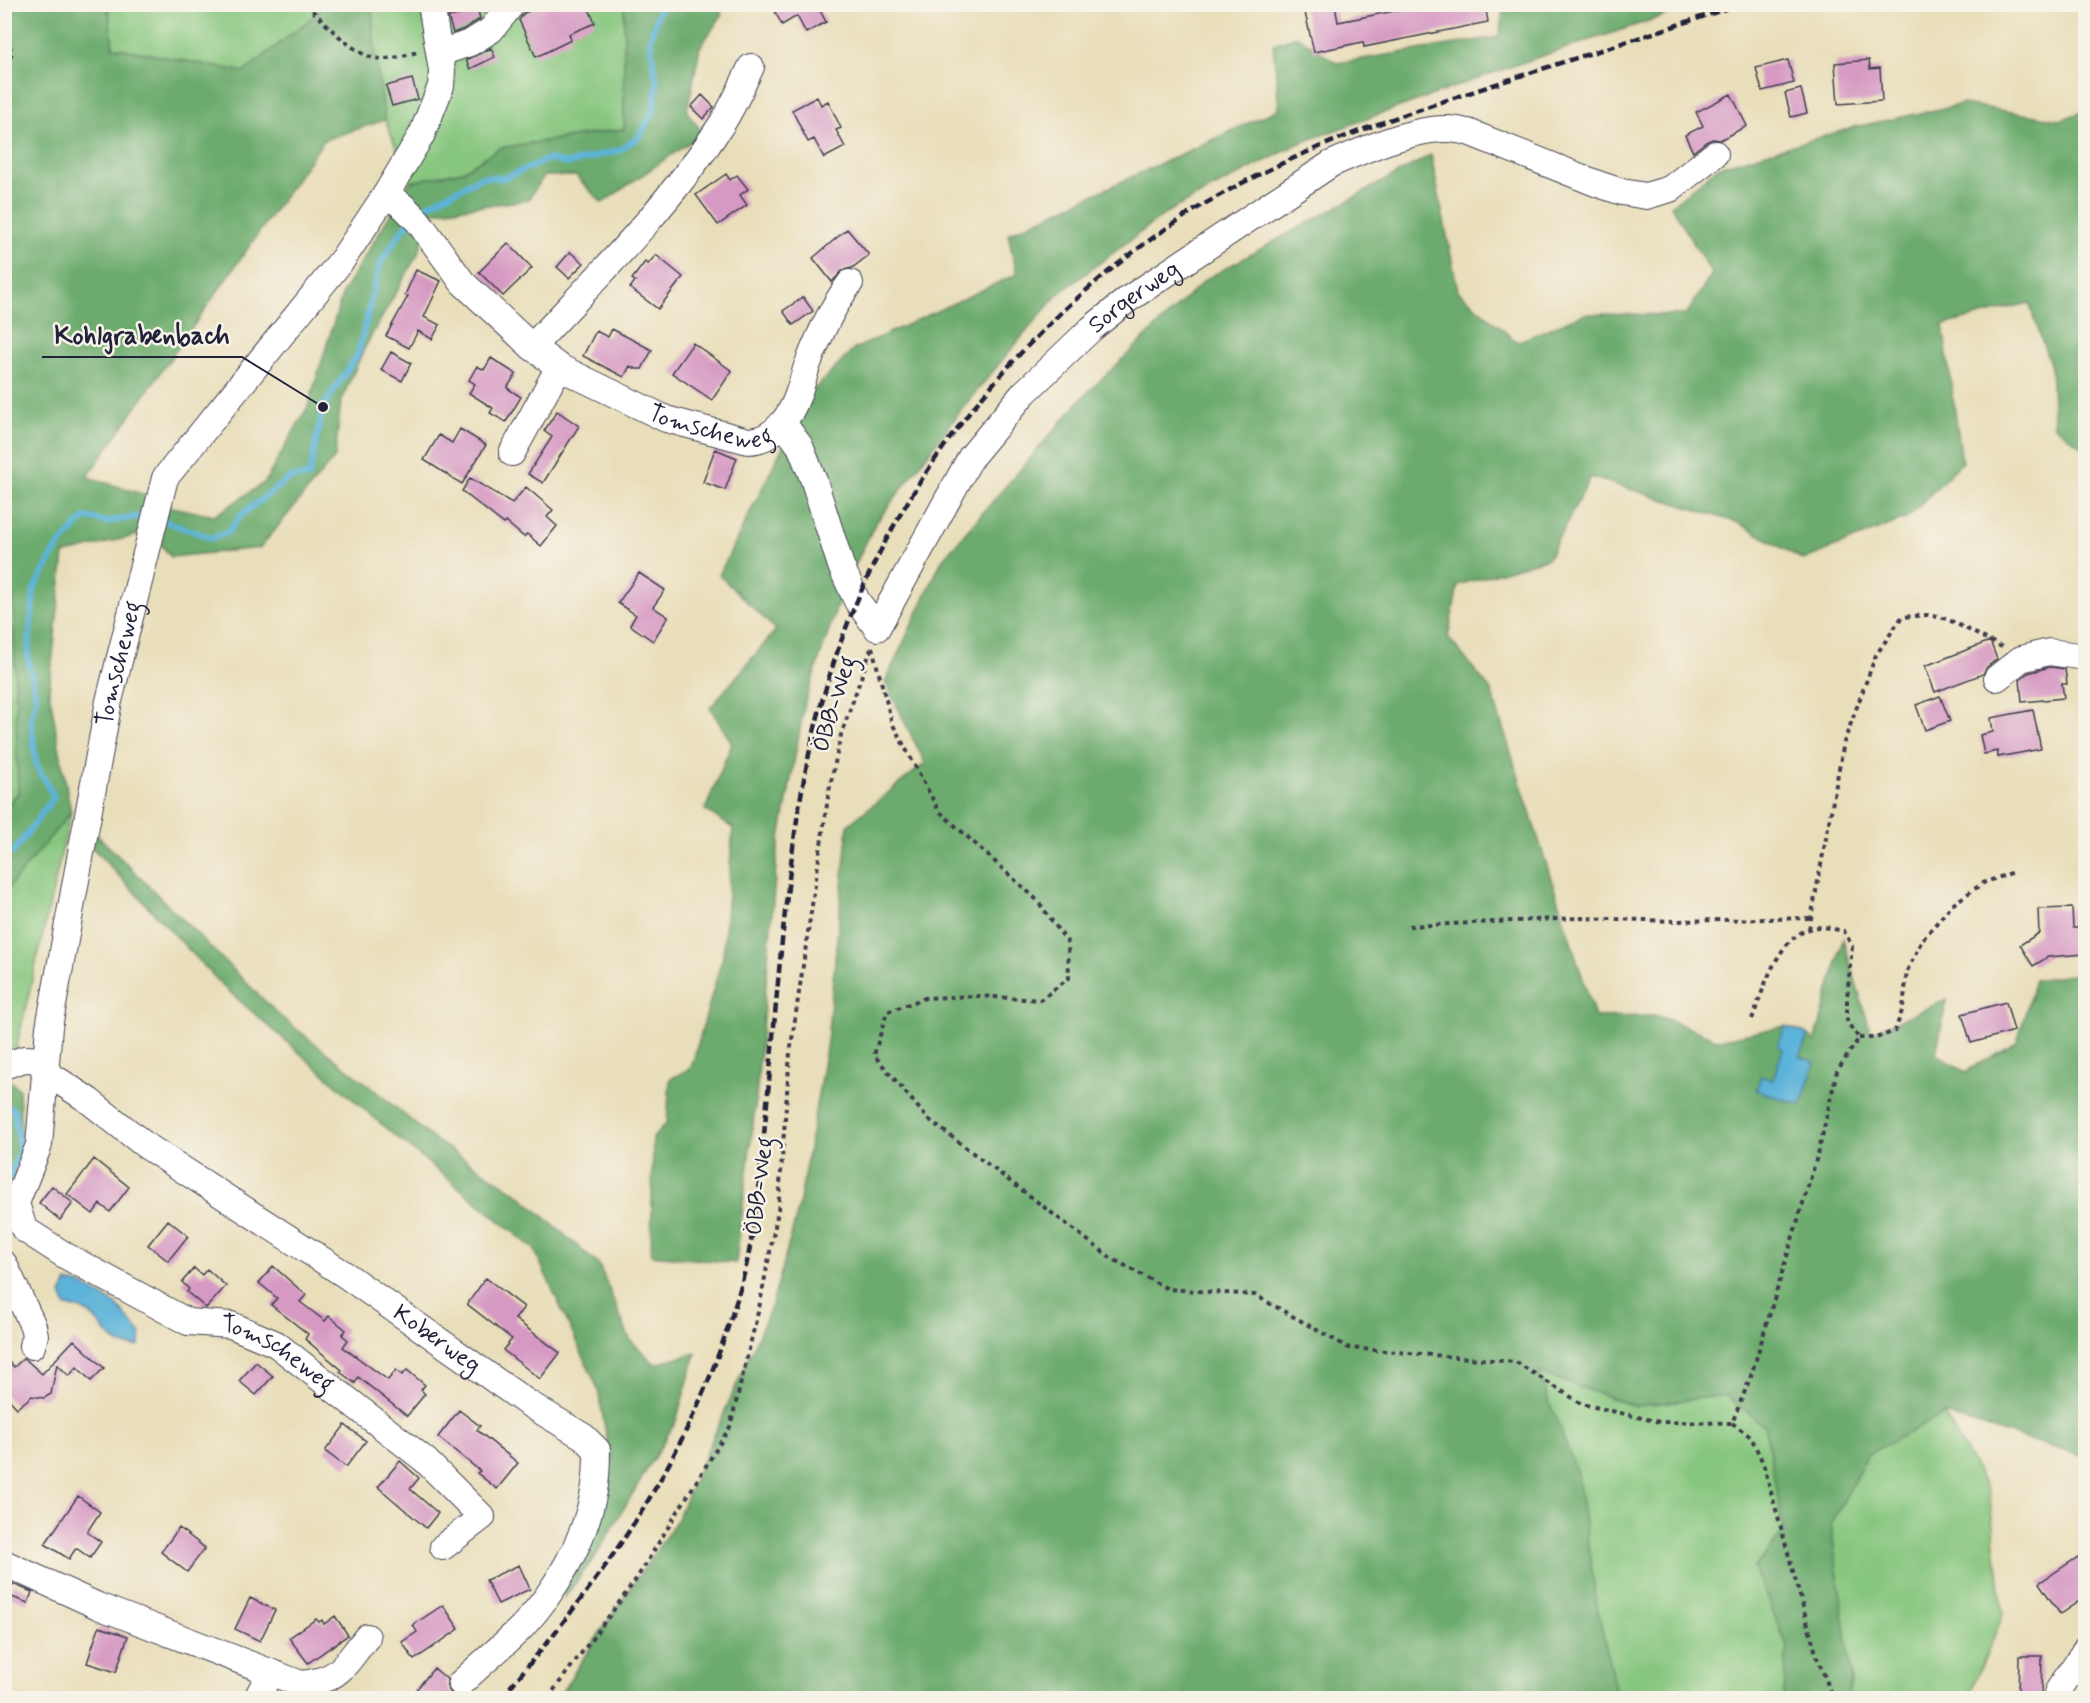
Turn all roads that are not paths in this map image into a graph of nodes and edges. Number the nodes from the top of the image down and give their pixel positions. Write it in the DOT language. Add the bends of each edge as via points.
graph roads {
  1 [pos="431,4"];
  2 [pos="510,5"];
  3 [pos="440,49"];
  4 [pos="751,67"];
  5 [pos="1715,154"];
  6 [pos="403,208"];
  7 [pos="850,283"];
  8 [pos="532,347"];
  9 [pos="559,367"];
  10 [pos="783,423"];
  11 [pos="512,453"];
  12 [pos="2085,657"];
  13 [pos="1997,678"];
  14 [pos="44,1065"];
  15 [pos="4,1066"];
  16 [pos="10,1212"];
  17 [pos="4,1264"];
  18 [pos="32,1346"];
  19 [pos="443,1547"];
  20 [pos="4,1563"];
  21 [pos="367,1637"];
  22 [pos="2085,1650"];
  23 [pos="270,1673"];
  24 [pos="461,1683"];
  25 [pos="257,1698"];
  26 [pos="2056,1698"];
  1 -- 3 [label="street, Tomscheweg"];
  2 -- 3 [label="street" via="490,30 470,43"];
  3 -- 6 [label="street, Tomscheweg" via="441,86 422,135"];
  4 -- 8 [label="street" via="721,126 680,183"];
  5 -- 10 [label="street, Sorgerweg" via="1670,189 1646,196 1598,184 1468,132 1449,129 1397,139 1331,164 1127,300 1024,393 971,457 875,637 841,566 800,446"];
  6 -- 8 [label="street, Tomscheweg" via="463,283"];
  6 -- 14 [label="street, Tomscheweg" via="342,260 165,478 109,701"];
  7 -- 10 [label="street, Tomscheweg" via="838,299"];
  8 -- 9 [label="street, Tomscheweg"];
  9 -- 10 [label="street, Tomscheweg" via="666,419 748,441 760,441"];
  9 -- 11 [label="street"];
  12 -- 13 [label="street" via="2049,652 2021,659"];
  14 -- 15 [label="street" via="24,1059"];
  14 -- 16 [label="street, Tomscheweg" via="39,1145"];
  14 -- 24 [label="street, Koberweg" via="145,1145 347,1276 526,1402 584,1437 597,1450 594,1492 570,1559 553,1588 522,1626"];
  16 -- 19 [label="street, Tomscheweg" via="24,1229 66,1257 188,1322 231,1325 276,1344 425,1460 482,1517"];
  17 -- 18 [label="street" via="33,1326"];
  20 -- 23 [label="street" via="98,1606"];
  21 -- 23 [label="street" via="338,1672 326,1680 300,1684"];
  22 -- 26 [label="street"];
  23 -- 25 [label="street"];
}
